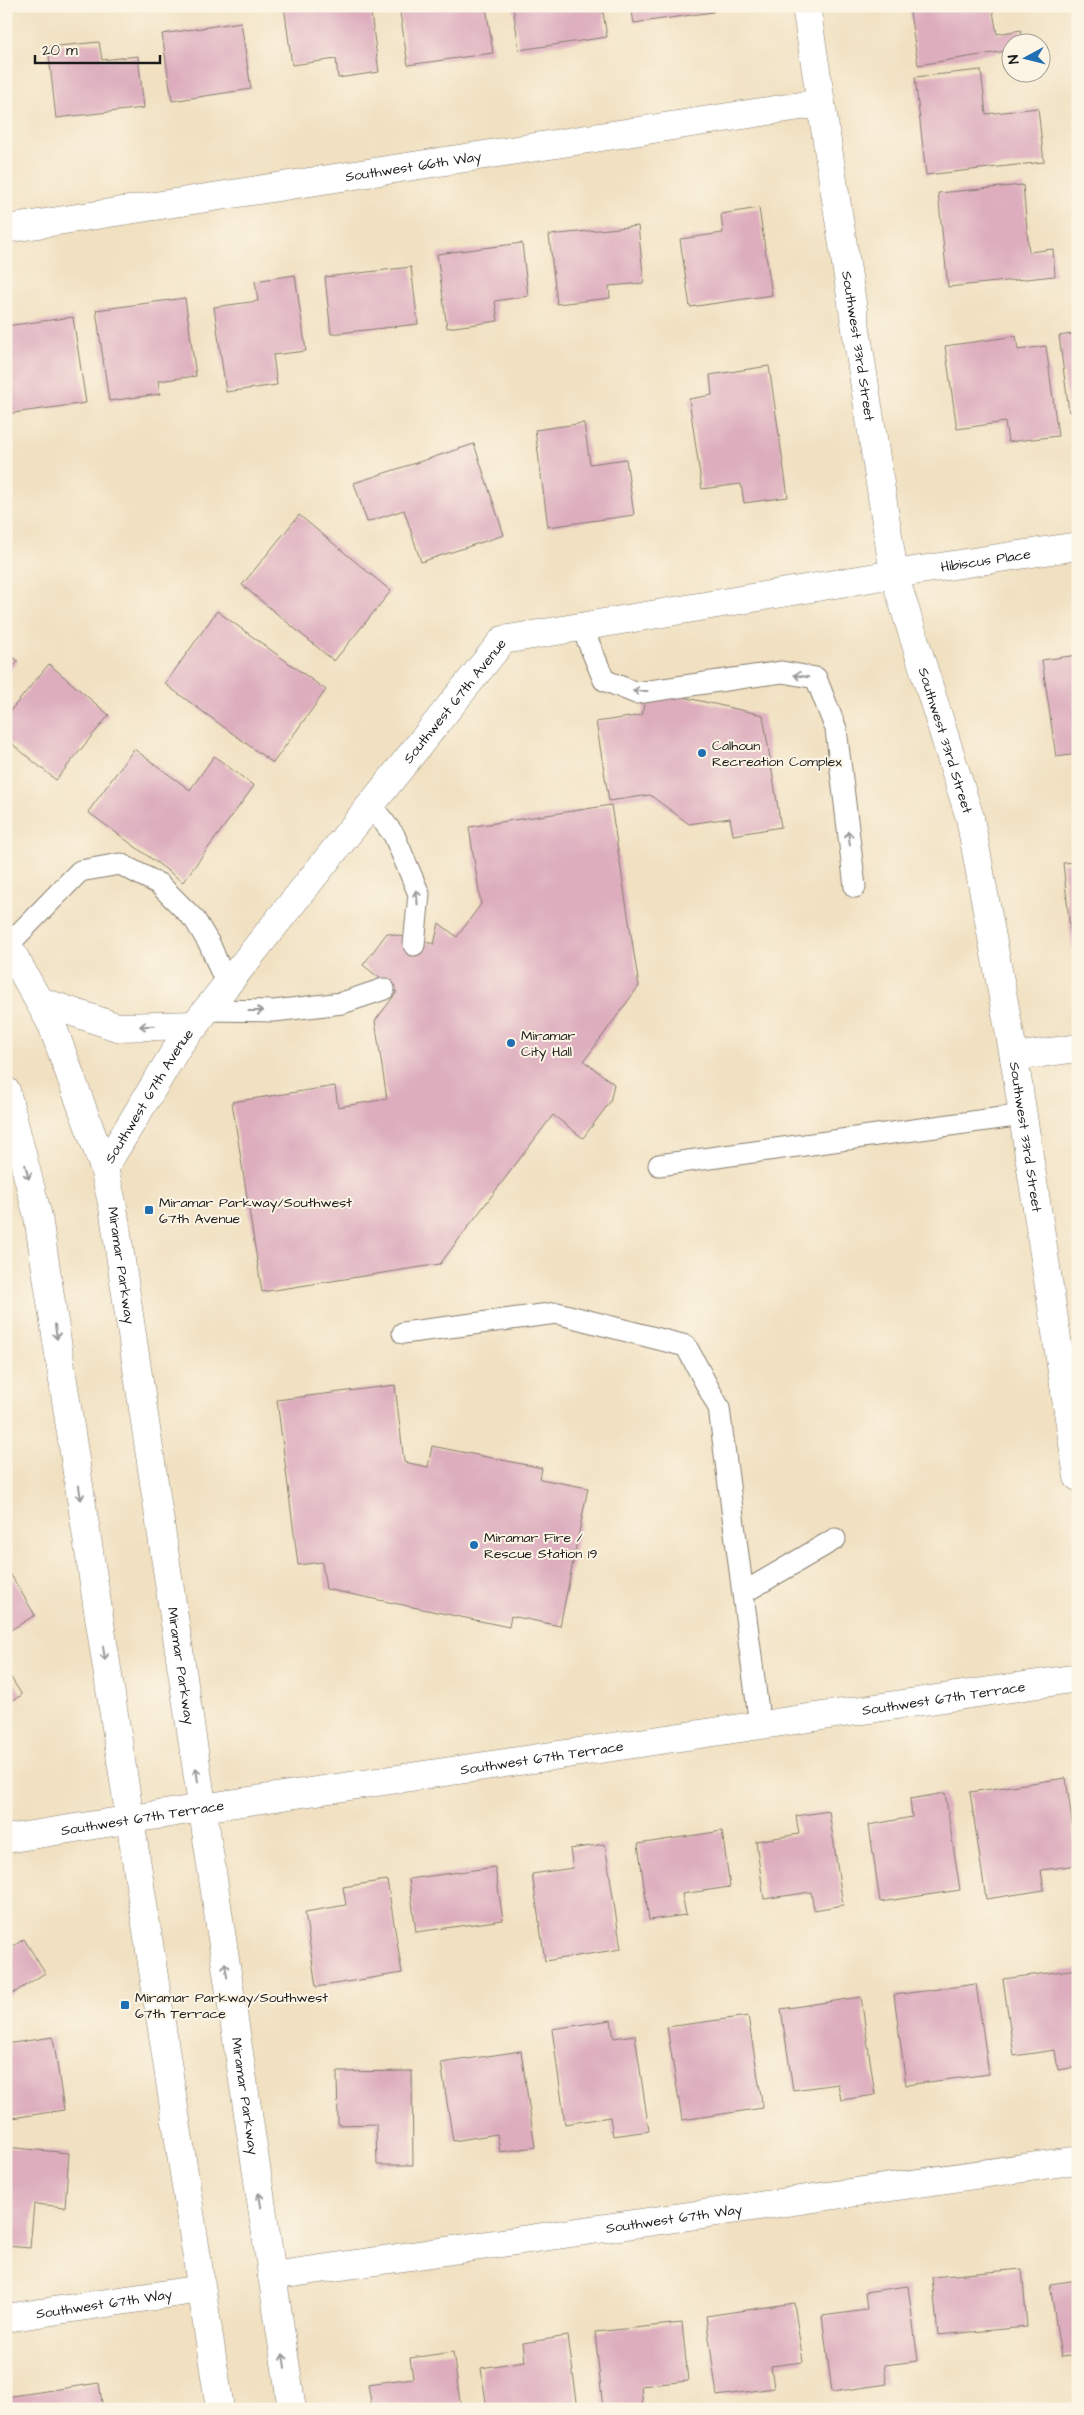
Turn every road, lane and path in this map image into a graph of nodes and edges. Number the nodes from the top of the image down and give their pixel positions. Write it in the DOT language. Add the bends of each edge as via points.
graph roads {
  1 [pos="806,6"];
  2 [pos="820,103"];
  3 [pos="6,229"];
  4 [pos="1078,546"];
  5 [pos="894,574"];
  6 [pos="582,627"];
  7 [pos="370,804"];
  8 [pos="855,887"];
  9 [pos="7,943"];
  10 [pos="414,945"];
  11 [pos="226,986"];
  12 [pos="384,989"];
  13 [pos="40,1001"];
  14 [pos="201,1018"];
  15 [pos="1078,1048"];
  16 [pos="1014,1057"];
  17 [pos="6,1091"];
  18 [pos="1024,1116"];
  19 [pos="659,1165"];
  20 [pos="104,1168"];
  21 [pos="403,1333"];
  22 [pos="1078,1476"];
  23 [pos="835,1539"];
  24 [pos="743,1593"];
  25 [pos="1078,1678"];
  26 [pos="760,1726"];
  27 [pos="202,1808"];
  28 [pos="128,1820"];
  29 [pos="6,1840"];
  30 [pos="1078,2160"];
  31 [pos="272,2276"];
  32 [pos="201,2289"];
  33 [pos="6,2318"];
  34 [pos="220,2409"];
  35 [pos="292,2409"];
  1 -- 2 [label="street, Southwest 33rd Street"];
  2 -- 3 [label="street, Southwest 66th Way"];
  2 -- 5 [label="street, Southwest 33rd Street"];
  4 -- 5 [label="street, Hibiscus Place"];
  5 -- 6 [label="street, Southwest 67th Avenue"];
  5 -- 16 [label="street, Southwest 33rd Street" via="970,818"];
  6 -- 7 [label="street, Southwest 67th Avenue" via="503,640"];
  8 -- 6 [label="lane, one-way" via="836,729 816,678 782,672 636,693 604,680"];
  10 -- 7 [label="lane, one-way" via="419,894 394,835"];
  7 -- 11 [label="street, Southwest 67th Avenue"];
  9 -- 11 [label="lane" via="80,872 120,864 160,884 195,920 210,945"];
  9 -- 13 [label="street, Miramar Parkway"];
  11 -- 14 [label="street, Southwest 67th Avenue"];
  14 -- 12 [label="lane, one-way" via="342,1003"];
  14 -- 13 [label="street, Southwest 67th Avenue, one-way" via="117,1027"];
  13 -- 20 [label="street, Miramar Parkway" via="52,1025"];
  14 -- 20 [label="street, Southwest 67th Avenue" via="180,1044"];
  15 -- 16 [label="street"];
  16 -- 18 [label="street, Southwest 33rd Street"];
  17 -- 28 [label="street, one-way" via="38,1217"];
  18 -- 19 [label="lane"];
  18 -- 22 [label="street, Southwest 33rd Street"];
  27 -- 20 [label="street, Miramar Parkway, one-way"];
  21 -- 24 [label="lane" via="557,1313 686,1346 719,1408"];
  23 -- 24 [label="lane"];
  24 -- 26 [label="lane"];
  25 -- 26 [label="street, Southwest 67th Terrace"];
  26 -- 27 [label="street, Southwest 67th Terrace"];
  27 -- 28 [label="street, Southwest 67th Terrace"];
  31 -- 27 [label="street, Miramar Parkway, one-way"];
  28 -- 29 [label="street, Southwest 67th Terrace"];
  28 -- 32 [label="street"];
  30 -- 31 [label="street, Southwest 67th Way"];
  35 -- 31 [label="street, Miramar Parkway, one-way"];
  32 -- 33 [label="street, Southwest 67th Way"];
  32 -- 34 [label="street"];
}
